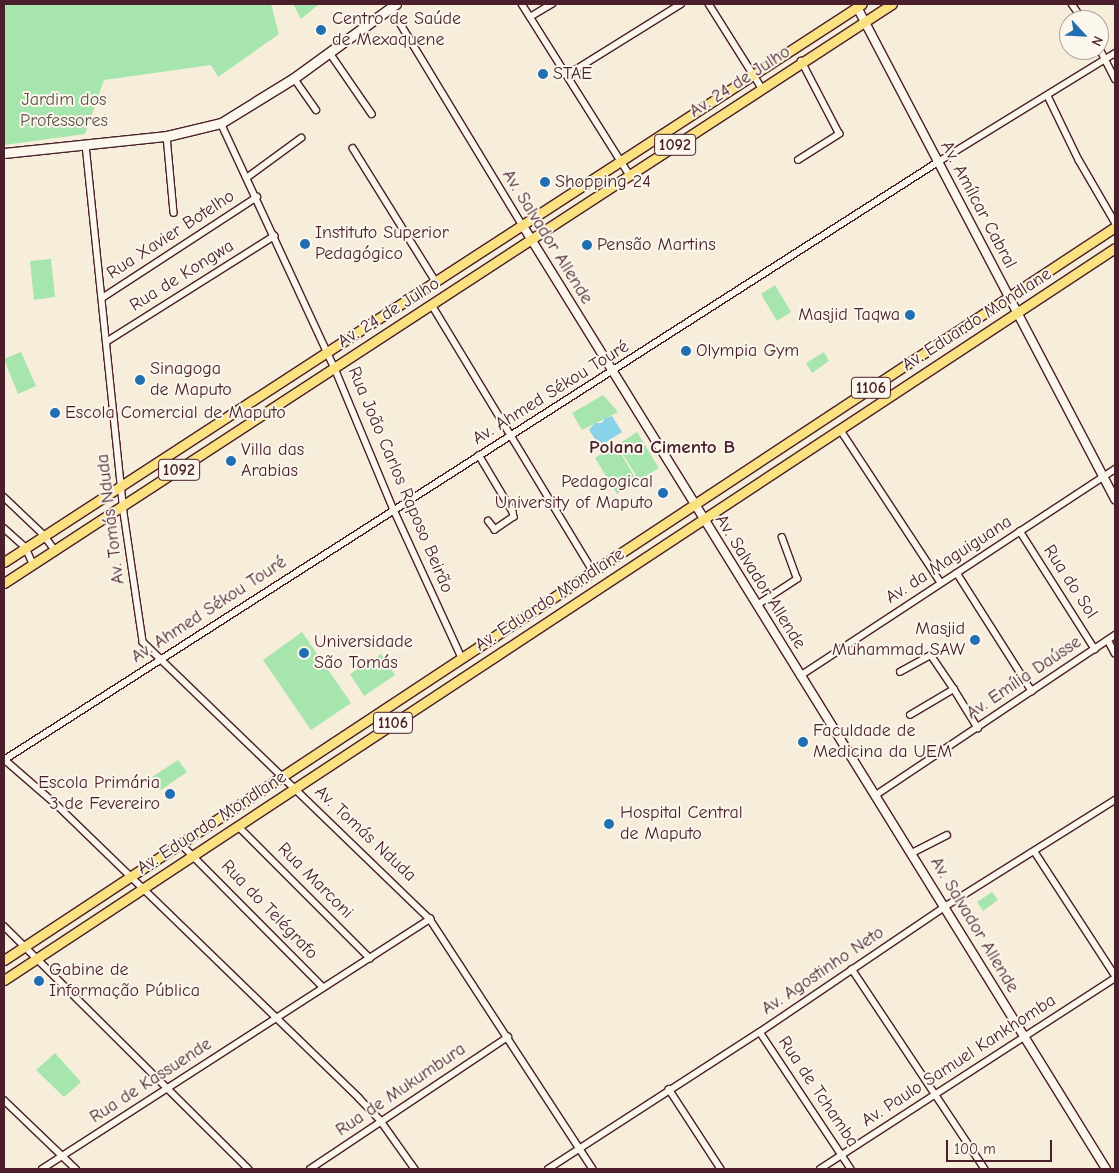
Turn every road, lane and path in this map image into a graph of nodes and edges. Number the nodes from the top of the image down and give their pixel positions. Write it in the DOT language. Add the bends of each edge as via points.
graph roads {
  1 [pos="522,4"];
  2 [pos="552,4"];
  3 [pos="681,4"];
  4 [pos="710,4"];
  5 [pos="892,4"];
  6 [pos="858,5"];
  7 [pos="393,6"];
  8 [pos="530,17"];
  9 [pos="864,21"];
  10 [pos="330,53"];
  11 [pos="1104,60"];
  12 [pos="1106,60"];
  13 [pos="801,61"];
  14 [pos="567,75"];
  15 [pos="755,75"];
  16 [pos="294,78"];
  17 [pos="1115,78"];
  18 [pos="762,88"];
  19 [pos="1048,96"];
  20 [pos="316,110"];
  21 [pos="372,114"];
  22 [pos="221,123"];
  23 [pos="167,136"];
  24 [pos="301,138"];
  25 [pos="86,145"];
  26 [pos="353,148"];
  27 [pos="4,153"];
  28 [pos="798,160"];
  29 [pos="621,161"];
  30 [pos="938,162"];
  31 [pos="630,174"];
  32 [pos="248,177"];
  33 [pos="257,197"];
  34 [pos="174,213"];
  35 [pos="1115,222"];
  36 [pos="523,226"];
  37 [pos="1115,227"];
  38 [pos="274,236"];
  39 [pos="531,240"];
  40 [pos="1115,248"];
  41 [pos="436,282"];
  42 [pos="1009,296"];
  43 [pos="102,298"];
  44 [pos="432,305"];
  45 [pos="1019,312"];
  46 [pos="106,342"];
  47 [pos="327,352"];
  48 [pos="334,366"];
  49 [pos="614,373"];
  50 [pos="840,429"];
  51 [pos="511,435"];
  52 [pos="479,455"];
  53 [pos="1115,468"];
  54 [pos="1103,476"];
  55 [pos="122,485"];
  56 [pos="4,498"];
  57 [pos="1115,500"];
  58 [pos="124,506"];
  59 [pos="695,506"];
  60 [pos="394,510"];
  61 [pos="703,518"];
  62 [pos="488,521"];
  63 [pos="4,528"];
  64 [pos="1020,532"];
  65 [pos="44,535"];
  66 [pos="782,538"];
  67 [pos="26,548"];
  68 [pos="55,550"];
  69 [pos="4,562"];
  70 [pos="33,564"];
  71 [pos="594,572"];
  72 [pos="957,573"];
  73 [pos="4,583"];
  74 [pos="942,583"];
  75 [pos="757,605"];
  76 [pos="1115,635"];
  77 [pos="1108,640"];
  78 [pos="1094,648"];
  79 [pos="1115,653"];
  80 [pos="163,657"];
  81 [pos="462,658"];
  82 [pos="900,672"];
  83 [pos="800,676"];
  84 [pos="954,689"];
  85 [pos="1032,691"];
  86 [pos="910,715"];
  87 [pos="978,728"];
  88 [pos="4,759"];
  89 [pos="282,777"];
  90 [pos="294,788"];
  91 [pos="876,795"];
  92 [pos="1115,800"];
  93 [pos="238,826"];
  94 [pos="947,835"];
  95 [pos="181,844"];
  96 [pos="1035,852"];
  97 [pos="912,853"];
  98 [pos="194,855"];
  99 [pos="131,876"];
  100 [pos="143,888"];
  101 [pos="946,906"];
  102 [pos="430,919"];
  103 [pos="4,926"];
  104 [pos="24,947"];
  105 [pos="39,957"];
  106 [pos="370,958"];
  107 [pos="4,960"];
  108 [pos="852,968"];
  109 [pos="1115,976"];
  110 [pos="4,980"];
  111 [pos="323,986"];
  112 [pos="276,1019"];
  113 [pos="760,1032"];
  114 [pos="508,1037"];
  115 [pos="1024,1038"];
  116 [pos="166,1088"];
  117 [pos="669,1089"];
  118 [pos="935,1093"];
  119 [pos="4,1100"];
  120 [pos="381,1120"];
  121 [pos="579,1148"];
  122 [pos="842,1155"];
  123 [pos="63,1156"];
  124 [pos="42,1169"];
  125 [pos="76,1169"];
  126 [pos="249,1169"];
  127 [pos="310,1169"];
  128 [pos="415,1169"];
  129 [pos="548,1169"];
  130 [pos="593,1169"];
  131 [pos="721,1169"];
  132 [pos="820,1169"];
  133 [pos="852,1169"];
  134 [pos="985,1169"];
  135 [pos="1106,1169"];
  1 -- 8 [label="street"];
  2 -- 8 [label="street"];
  3 -- 14 [label="street"];
  4 -- 15 [label="street"];
  5 -- 9 [label="main road, Av. 24 de Julho / 1092"];
  6 -- 9 [label="street, Av. Amílcar Cabral"];
  6 -- 15 [label="main road, Av. 24 de Julho / 1092"];
  7 -- 10 [label="main road"];
  7 -- 36 [label="street, Av. Salvador Allende"];
  8 -- 14 [label="street"];
  9 -- 13 [label="main road, Av. 24 de Julho / 1092"];
  9 -- 30 [label="street, Av. Amílcar Cabral"];
  10 -- 16 [label="main road"];
  10 -- 21 [label="street"];
  11 -- 19 [label="street, Av. Ahmed Sékou Touré"];
  12 -- 17 [label="street"];
  13 -- 18 [label="main road, Av. 24 de Julho / 1092"];
  13 -- 28 [label="street" via="839,134"];
  14 -- 29 [label="street"];
  15 -- 18 [label="street"];
  15 -- 29 [label="main road, Av. 24 de Julho / 1092"];
  16 -- 20 [label="street"];
  16 -- 22 [label="main road"];
  18 -- 31 [label="main road, Av. 24 de Julho / 1092"];
  19 -- 30 [label="street, Av. Ahmed Sékou Touré"];
  19 -- 35 [label="street" via="1079,160"];
  22 -- 23 [label="main road"];
  22 -- 32 [label="street, Rua João Carlos Raposo Beirão"];
  23 -- 25 [label="main road"];
  23 -- 34 [label="street"];
  24 -- 32 [label="street"];
  25 -- 27 [label="main road"];
  25 -- 43 [label="street, Av. Tomás Nduda"];
  26 -- 41 [label="street"];
  29 -- 31 [label="street"];
  29 -- 36 [label="main road, Av. 24 de Julho / 1092"];
  30 -- 42 [label="street, Av. Amílcar Cabral"];
  30 -- 49 [label="street, Av. Ahmed Sékou Touré"];
  31 -- 39 [label="main road, Av. 24 de Julho / 1092"];
  32 -- 33 [label="street, Rua João Carlos Raposo Beirão"];
  33 -- 38 [label="street, Rua João Carlos Raposo Beirão"];
  33 -- 43 [label="street, Rua Xavier Botelho"];
  36 -- 39 [label="street, Av. Salvador Allende"];
  36 -- 41 [label="main road, Av. 24 de Julho / 1092"];
  37 -- 42 [label="main road, Av. Eduardo Mondlane / 1106"];
  38 -- 46 [label="street, Rua de Kongwa"];
  38 -- 47 [label="street, Rua João Carlos Raposo Beirão"];
  39 -- 44 [label="main road, Av. 24 de Julho / 1092"];
  39 -- 49 [label="street, Av. Salvador Allende"];
  40 -- 45 [label="main road, Av. Eduardo Mondlane"];
  41 -- 47 [label="main road, Av. 24 de Julho / 1092"];
  42 -- 45 [label="street, Av. Amílcar Cabral"];
  42 -- 59 [label="main road, Av. Eduardo Mondlane / 1106"];
  43 -- 46 [label="street, Av. Tomás Nduda"];
  44 -- 48 [label="main road, Av. 24 de Julho / 1092"];
  44 -- 51 [label="street"];
  45 -- 50 [label="main road, Av. Eduardo Mondlane"];
  45 -- 54 [label="street, Av. Amílcar Cabral"];
  46 -- 55 [label="street, Av. Tomás Nduda"];
  47 -- 48 [label="street, Rua João Carlos Raposo Beirão"];
  47 -- 55 [label="main road, Av. 24 de Julho / 1092"];
  48 -- 58 [label="main road, Av. 24 de Julho / 1092"];
  48 -- 60 [label="street, Rua João Carlos Raposo Beirão"];
  49 -- 51 [label="street, Av. Ahmed Sékou Touré"];
  49 -- 59 [label="street, Av. Salvador Allende"];
  50 -- 61 [label="main road, Av. Eduardo Mondlane"];
  50 -- 74 [label="street"];
  51 -- 52 [label="street, Av. Ahmed Sékou Touré"];
  51 -- 71 [label="street"];
  52 -- 60 [label="street, Av. Ahmed Sékou Touré"];
  52 -- 62 [label="street" via="514,517 495,530"];
  53 -- 54 [label="street, Av. da Maguiguana"];
  54 -- 57 [label="street, Av. Amílcar Cabral"];
  54 -- 64 [label="street, Av. da Maguiguana"];
  55 -- 58 [label="street, Av. Tomás Nduda"];
  55 -- 65 [label="main road, Av. 24 de Julho / 1092"];
  56 -- 65 [label="street"];
  58 -- 68 [label="main road, Av. 24 de Julho / 1092"];
  58 -- 80 [label="street, Av. Tomás Nduda" via="142,637 146,645"];
  59 -- 61 [label="street, Av. Salvador Allende"];
  59 -- 71 [label="main road, Av. Eduardo Mondlane"];
  60 -- 80 [label="street, Av. Ahmed Sékou Touré"];
  60 -- 81 [label="street, Rua João Carlos Raposo Beirão"];
  61 -- 75 [label="street, Av. Salvador Allende"];
  61 -- 90 [label="main road, Av. Eduardo Mondlane / 1106"];
  63 -- 67 [label="street"];
  64 -- 72 [label="street, Av. da Maguiguana"];
  64 -- 78 [label="street, Rua do Sol"];
  65 -- 67 [label="main road, Av. 24 de Julho"];
  65 -- 68 [label="street"];
  66 -- 75 [label="street" via="797,579"];
  67 -- 69 [label="main road"];
  67 -- 70 [label="street"];
  68 -- 70 [label="main road, Av. 24 de Julho / 1092"];
  70 -- 73 [label="main road, Av. 24 de Julho / 1092"];
  71 -- 81 [label="main road, Av. Eduardo Mondlane / 1106"];
  72 -- 74 [label="street, Av. da Maguiguana"];
  72 -- 85 [label="street"];
  74 -- 83 [label="street, Av. da Maguiguana"];
  75 -- 83 [label="street, Av. Salvador Allende"];
  76 -- 77 [label="street, Av. Emília Daússe"];
  77 -- 78 [label="street, Av. Emília Daússe"];
  77 -- 79 [label="street"];
  78 -- 85 [label="street, Av. Emília Daússe"];
  80 -- 88 [label="street, Av. Ahmed Sékou Touré"];
  80 -- 89 [label="street, Av. Tomás Nduda"];
  81 -- 89 [label="main road, Av. Eduardo Mondlane / 1106"];
  82 -- 84 [label="street" via="931,654"];
  83 -- 91 [label="street, Av. Salvador Allende"];
  84 -- 86 [label="street"];
  84 -- 87 [label="street"];
  85 -- 87 [label="street, Av. Emília Daússe"];
  87 -- 91 [label="street, Av. Emília Daússe"];
  88 -- 99 [label="street"];
  89 -- 90 [label="street, Av. Tomás Nduda"];
  89 -- 95 [label="main road, Av. Eduardo Mondlane / 1106"];
  90 -- 93 [label="main road, Av. Eduardo Mondlane / 1106"];
  90 -- 102 [label="street, Av. Tomás Nduda"];
  91 -- 97 [label="street, Av. Salvador Allende"];
  92 -- 96 [label="street, Av. Agostinho Neto"];
  93 -- 98 [label="main road, Av. Eduardo Mondlane / 1106"];
  93 -- 106 [label="street, Rua Marconi"];
  94 -- 97 [label="street"];
  95 -- 98 [label="street, Rua do Telégrafo"];
  95 -- 99 [label="main road, Av. Eduardo Mondlane / 1106"];
  96 -- 101 [label="street, Av. Agostinho Neto"];
  96 -- 109 [label="street"];
  97 -- 101 [label="street, Av. Salvador Allende"];
  98 -- 100 [label="main road, Av. Eduardo Mondlane / 1106"];
  98 -- 111 [label="street, Rua do Telégrafo"];
  99 -- 100 [label="street"];
  99 -- 104 [label="main road, Av. Eduardo Mondlane"];
  100 -- 105 [label="main road, Av. Eduardo Mondlane / 1106"];
  100 -- 112 [label="street"];
  101 -- 108 [label="street, Av. Agostinho Neto"];
  101 -- 115 [label="street, Av. Salvador Allende"];
  102 -- 106 [label="street"];
  102 -- 114 [label="street, Av. Tomás Nduda"];
  103 -- 104 [label="street"];
  104 -- 105 [label="street"];
  104 -- 107 [label="main road, Av. Eduardo Mondlane"];
  105 -- 110 [label="main road, Av. Eduardo Mondlane / 1106"];
  105 -- 116 [label="street"];
  106 -- 111 [label="street"];
  108 -- 113 [label="street, Av. Agostinho Neto"];
  108 -- 118 [label="street"];
  109 -- 115 [label="street, Av. Paulo Samuel Kankhomba"];
  111 -- 112 [label="street, Rua de Kassuende"];
  112 -- 116 [label="street, Rua de Kassuende"];
  112 -- 120 [label="street"];
  113 -- 117 [label="street, Av. Agostinho Neto"];
  113 -- 122 [label="street, Rua de Tchamba"];
  114 -- 120 [label="street, Rua de Mukumbura"];
  114 -- 121 [label="street, Av. Tomás Nduda"];
  115 -- 118 [label="street, Av. Paulo Samuel Kankhomba"];
  115 -- 135 [label="street, Av. Salvador Allende"];
  116 -- 123 [label="street, Rua de Kassuende"];
  116 -- 126 [label="street"];
  117 -- 121 [label="street, Av. Agostinho Neto"];
  117 -- 131 [label="street"];
  118 -- 122 [label="street, Av. Paulo Samuel Kankhomba"];
  118 -- 134 [label="street"];
  119 -- 123 [label="street"];
  120 -- 127 [label="street, Rua de Mukumbura"];
  120 -- 128 [label="street"];
  121 -- 129 [label="street, Av. Agostinho Neto"];
  121 -- 130 [label="street, Av. Tomás Nduda"];
  122 -- 132 [label="street, Av. Paulo Samuel Kankhomba"];
  122 -- 133 [label="street, Rua de Tchamba"];
  123 -- 124 [label="street, Rua de Kassuende"];
  123 -- 125 [label="street"];
}
